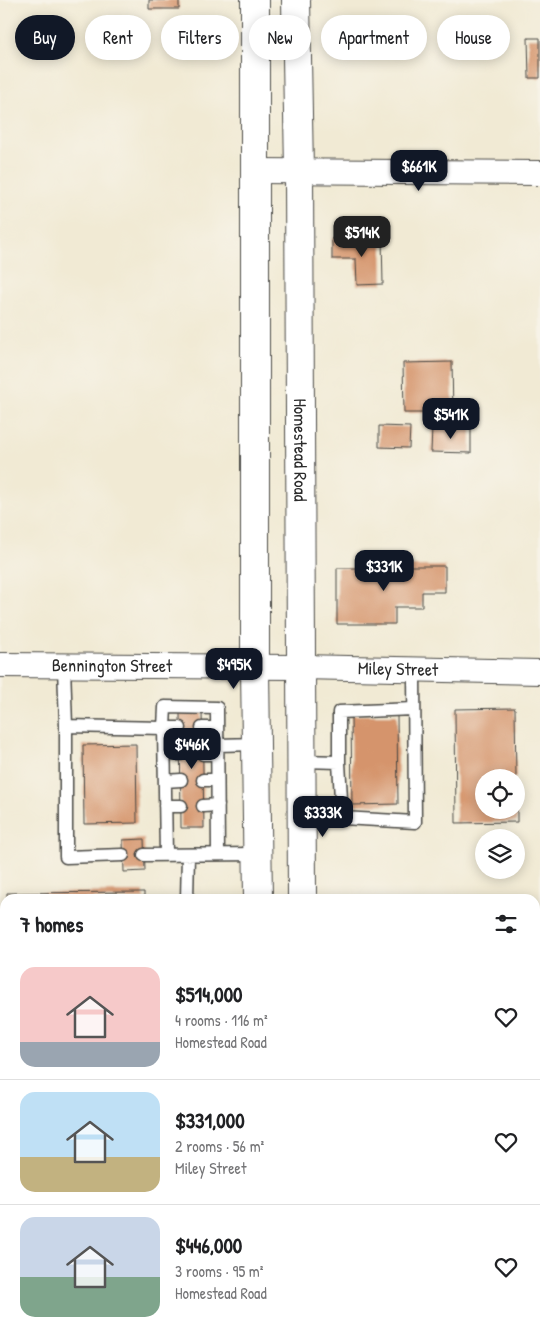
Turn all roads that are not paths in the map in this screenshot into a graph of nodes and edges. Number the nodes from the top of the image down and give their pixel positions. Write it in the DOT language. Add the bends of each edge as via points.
graph roads {
  1 [pos="255,0"];
  2 [pos="296,0"];
  3 [pos="254,171"];
  4 [pos="299,171"];
  5 [pos="540,174"];
  6 [pos="0,665"];
  7 [pos="64,666"];
  8 [pos="300,667"];
  9 [pos="255,668"];
  10 [pos="414,670"];
  11 [pos="540,672"];
  12 [pos="414,709"];
  13 [pos="66,726"];
  14 [pos="164,728"];
  15 [pos="180,728"];
  16 [pos="202,728"];
  17 [pos="218,728"];
  18 [pos="257,744"];
  19 [pos="218,749"];
  20 [pos="165,754"];
  21 [pos="180,754"];
  22 [pos="203,754"];
  23 [pos="302,761"];
  24 [pos="339,762"];
  25 [pos="181,780"];
  26 [pos="203,780"];
  27 [pos="218,780"];
  28 [pos="165,781"];
  29 [pos="218,805"];
  30 [pos="165,806"];
  31 [pos="181,806"];
  32 [pos="203,806"];
  33 [pos="218,854"];
  34 [pos="258,854"];
  35 [pos="123,855"];
  36 [pos="144,855"];
  37 [pos="166,855"];
  38 [pos="188,855"];
  39 [pos="187,894"];
  40 [pos="258,894"];
  41 [pos="302,894"];
  1 -- 3 [label="main road"];
  2 -- 4 [label="main road, Homestead Road"];
  3 -- 4 [label="street"];
  3 -- 9 [label="main road"];
  4 -- 5 [label="street"];
  4 -- 8 [label="main road, Homestead Road"];
  6 -- 7 [label="street, Bennington Street"];
  7 -- 9 [label="street, Bennington Street"];
  7 -- 13 [label="lane"];
  8 -- 9 [label="street, Miley Street"];
  8 -- 10 [label="street, Miley Street"];
  8 -- 23 [label="main road, Homestead Road"];
  9 -- 18 [label="main road"];
  10 -- 11 [label="street, Miley Street"];
  10 -- 12 [label="lane"];
  12 -- 24 [label="lane" via="339,712"];
  12 -- 24 [label="lane" via="415,822 342,818"];
  13 -- 14 [label="lane"];
  13 -- 35 [label="lane" via="66,857"];
  14 -- 15 [label="lane"];
  14 -- 17 [label="lane" via="165,707 217,708"];
  14 -- 20 [label="lane"];
  16 -- 17 [label="lane"];
  17 -- 19 [label="lane"];
  18 -- 19 [label="lane"];
  18 -- 34 [label="main road"];
  19 -- 22 [label="lane"];
  19 -- 27 [label="lane"];
  20 -- 21 [label="lane"];
  20 -- 28 [label="lane"];
  23 -- 24 [label="lane"];
  23 -- 41 [label="main road, Homestead Road"];
  25 -- 28 [label="lane"];
  26 -- 27 [label="lane"];
  27 -- 29 [label="lane"];
  28 -- 30 [label="lane"];
  29 -- 32 [label="lane"];
  29 -- 33 [label="lane"];
  30 -- 31 [label="lane"];
  30 -- 37 [label="lane"];
  33 -- 34 [label="lane"];
  33 -- 38 [label="lane"];
  34 -- 40 [label="main road"];
  36 -- 37 [label="lane"];
  37 -- 38 [label="lane"];
  38 -- 39 [label="lane"];
}
